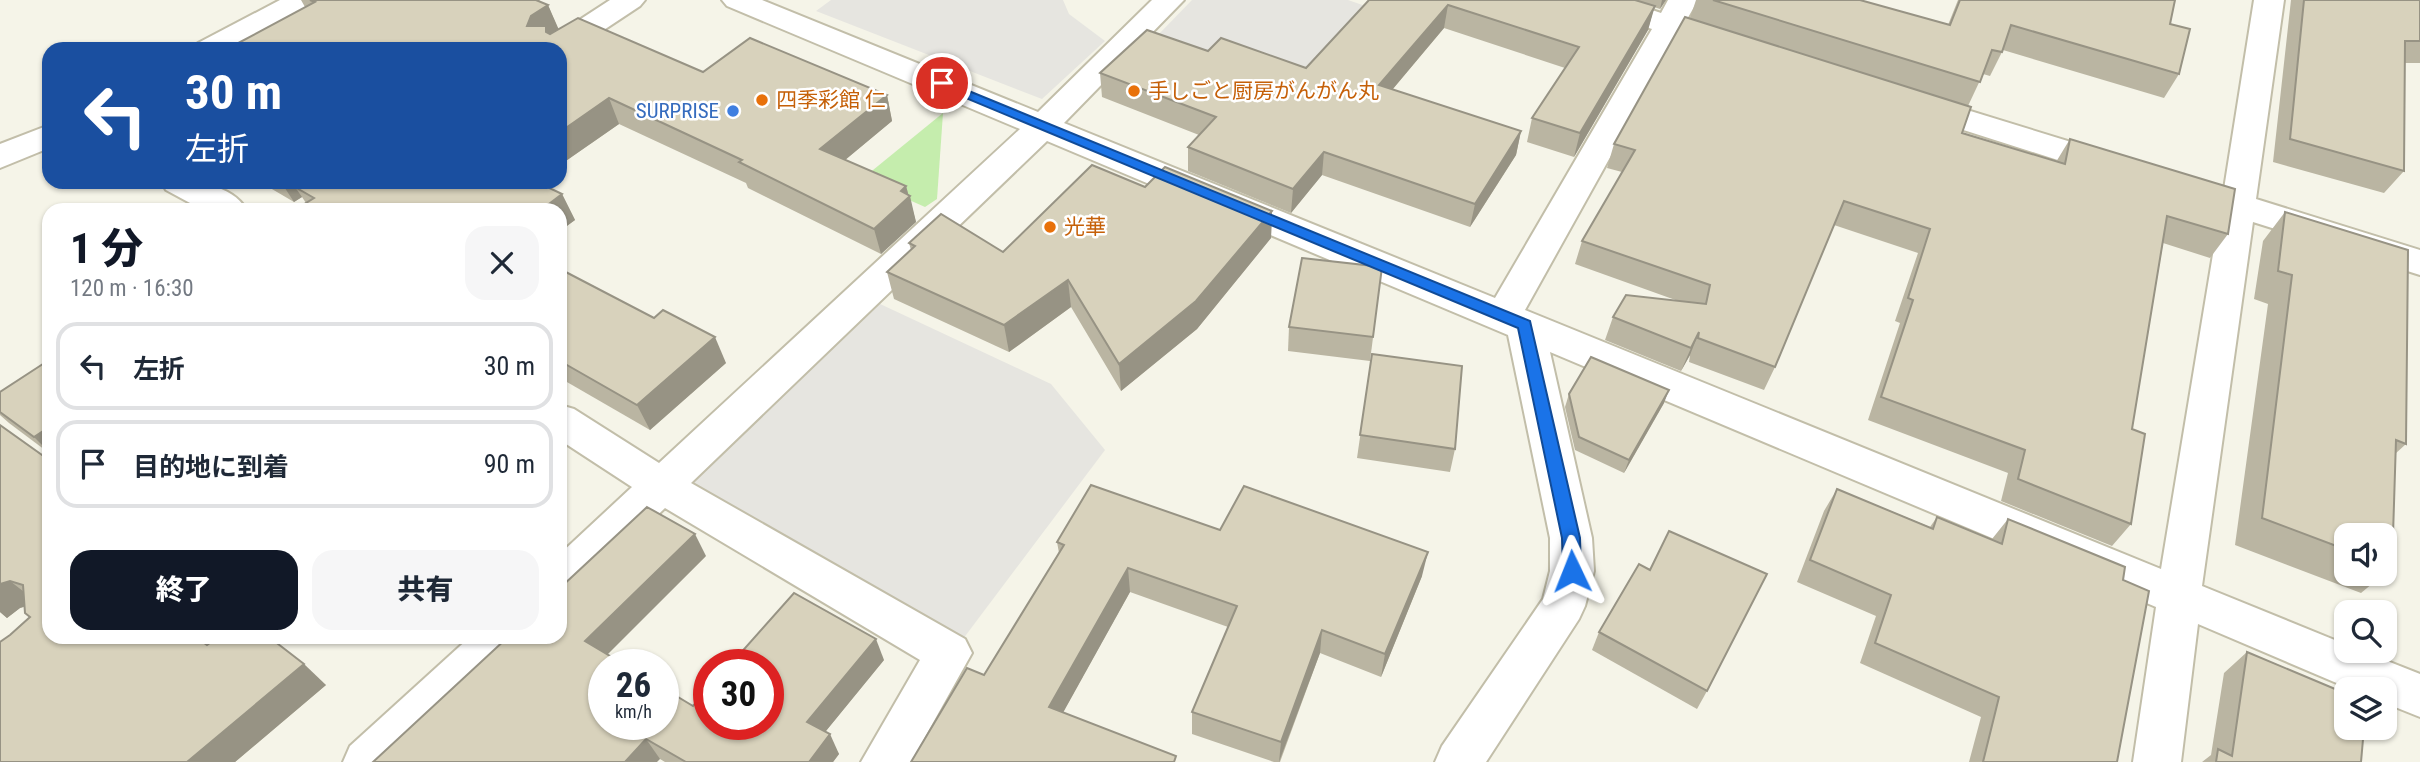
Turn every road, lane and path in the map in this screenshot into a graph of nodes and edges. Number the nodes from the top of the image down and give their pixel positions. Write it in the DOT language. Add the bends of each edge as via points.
graph roads {
  1 [pos="302,0"];
  2 [pos="630,0"];
  3 [pos="737,0"];
  4 [pos="1169,0"];
  5 [pos="1593,0"];
  6 [pos="2269,0"];
  7 [pos="1676,13"];
  8 [pos="222,42"];
  9 [pos="566,42"];
  10 [pos="1761,55"];
  11 [pos="1880,93"];
  12 [pos="1044,125"];
  13 [pos="42,138"];
  14 [pos="0,157"];
  15 [pos="191,189"];
  16 [pos="217,203"];
  17 [pos="2238,206"];
  18 [pos="2420,263"];
  19 [pos="1514,321"];
  20 [pos="567,425"];
  21 [pos="662,486"];
  22 [pos="567,574"];
  23 [pos="2179,596"];
  24 [pos="494,644"];
  25 [pos="2420,696"];
  26 [pos="368,762"];
  27 [pos="885,762"];
  28 [pos="1459,762"];
  29 [pos="2157,762"];
  1 -- 8 [label="street"];
  2 -- 9 [label="street"];
  3 -- 12 [label="street"];
  4 -- 12 [label="street"];
  5 -- 7 [label="street"];
  6 -- 17 [label="street"];
  7 -- 10 [label="street"];
  7 -- 19 [label="street"];
  11 -- 17 [label="street"];
  12 -- 19 [label="street"];
  12 -- 21 [label="street"];
  13 -- 14 [label="street"];
  15 -- 16 [label="street"];
  17 -- 18 [label="street"];
  17 -- 23 [label="street"];
  19 -- 23 [label="street"];
  19 -- 28 [label="street" via="1571,538 1572,571 1563,607"];
  20 -- 21 [label="street"];
  21 -- 22 [label="street"];
  21 -- 27 [label="street" via="949,653"];
  23 -- 25 [label="street"];
  23 -- 29 [label="street"];
  24 -- 26 [label="street"];
}
